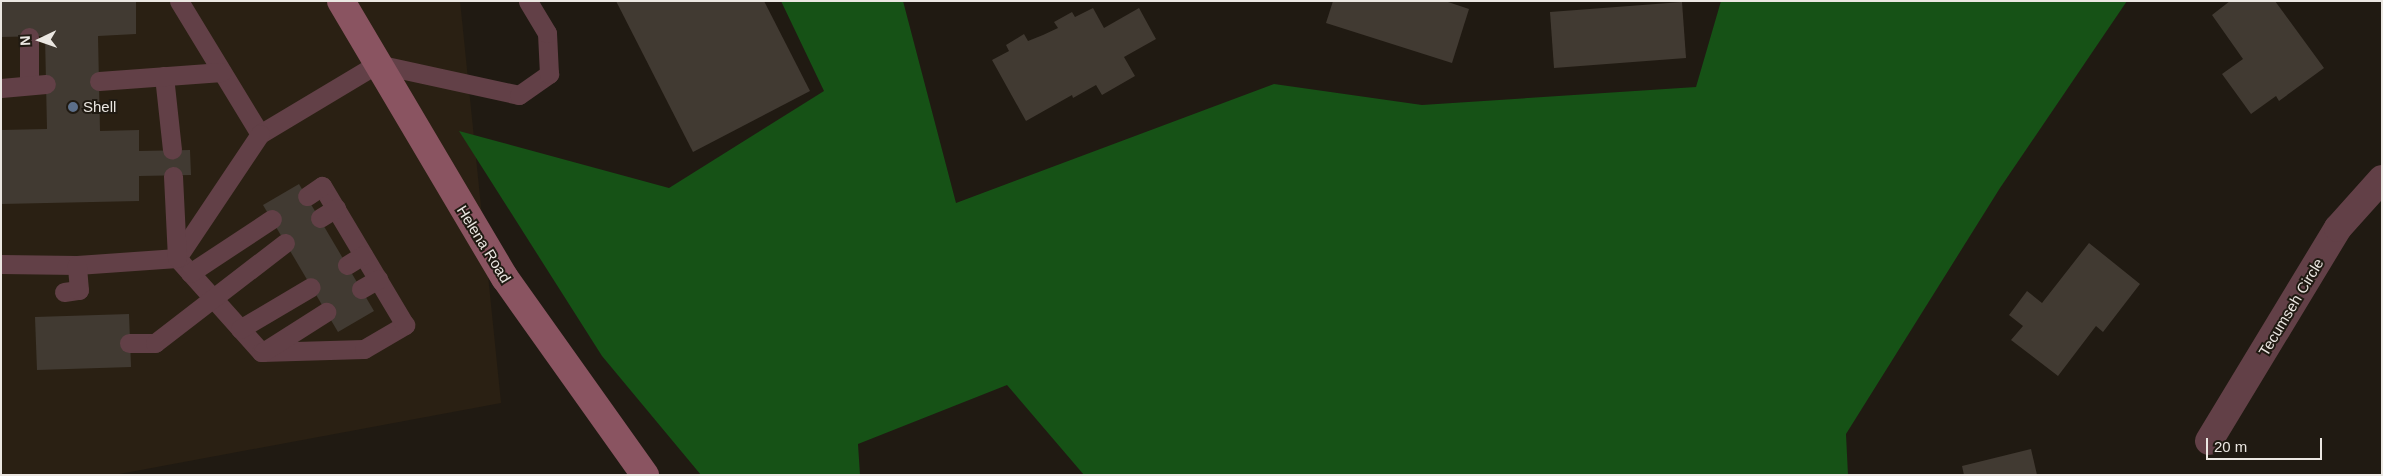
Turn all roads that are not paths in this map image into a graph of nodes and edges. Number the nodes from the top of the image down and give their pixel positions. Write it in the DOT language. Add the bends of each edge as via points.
graph roads {
  1 [pos="179,1"];
  2 [pos="341,1"];
  3 [pos="528,1"];
  4 [pos="29,36"];
  5 [pos="377,64"];
  6 [pos="222,72"];
  7 [pos="164,76"];
  8 [pos="99,80"];
  9 [pos="1,88"];
  10 [pos="260,134"];
  11 [pos="172,150"];
  12 [pos="173,176"];
  13 [pos="2382,179"];
  14 [pos="307,196"];
  15 [pos="336,208"];
  16 [pos="320,218"];
  17 [pos="272,219"];
  18 [pos="285,243"];
  19 [pos="363,255"];
  20 [pos="177,258"];
  21 [pos="1,264"];
  22 [pos="77,265"];
  23 [pos="346,265"];
  24 [pos="190,273"];
  25 [pos="378,279"];
  26 [pos="311,287"];
  27 [pos="361,289"];
  28 [pos="64,292"];
  29 [pos="212,296"];
  30 [pos="326,312"];
  31 [pos="240,329"];
  32 [pos="129,343"];
  33 [pos="262,352"];
  34 [pos="2209,441"];
  35 [pos="644,475"];
  1 -- 6 [label="lane"];
  2 -- 5 [label="main road, Helena Road"];
  3 -- 5 [label="lane" via="546,33 549,74 520,95"];
  4 -- 9 [label="lane" via="38,84"];
  5 -- 10 [label="lane"];
  5 -- 35 [label="main road, Helena Road" via="505,278"];
  6 -- 7 [label="lane"];
  6 -- 10 [label="lane"];
  7 -- 8 [label="lane"];
  7 -- 11 [label="lane"];
  10 -- 20 [label="lane"];
  12 -- 20 [label="lane"];
  13 -- 34 [label="street, Tecumseh Circle" via="2338,228"];
  14 -- 15 [label="lane" via="322,186"];
  15 -- 16 [label="lane"];
  15 -- 19 [label="lane"];
  17 -- 24 [label="lane"];
  18 -- 29 [label="lane"];
  19 -- 23 [label="lane"];
  19 -- 25 [label="lane"];
  20 -- 22 [label="lane"];
  20 -- 24 [label="lane"];
  21 -- 22 [label="lane"];
  22 -- 28 [label="lane" via="79,290"];
  24 -- 29 [label="lane"];
  25 -- 27 [label="lane"];
  25 -- 33 [label="lane" via="405,325 364,349"];
  26 -- 31 [label="lane"];
  29 -- 31 [label="lane"];
  29 -- 32 [label="lane" via="155,343"];
  30 -- 33 [label="lane"];
  31 -- 33 [label="lane"];
}
